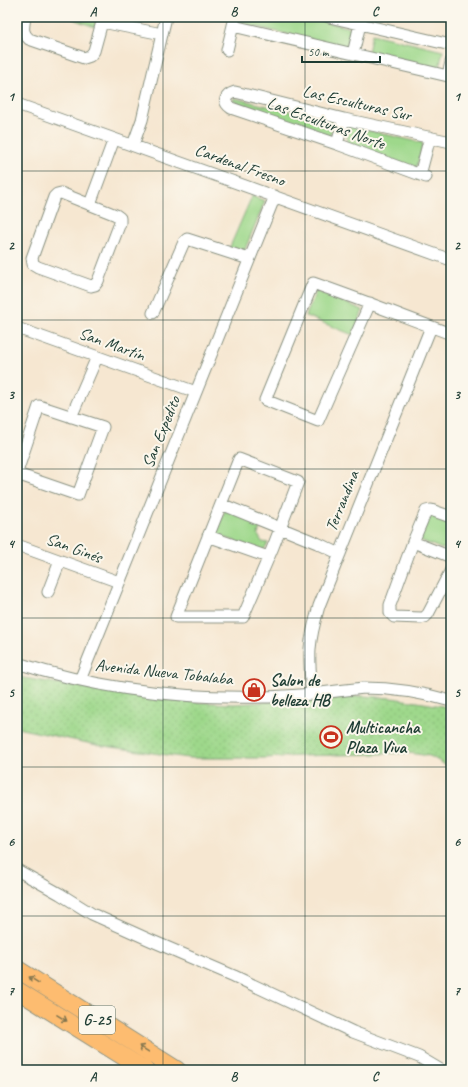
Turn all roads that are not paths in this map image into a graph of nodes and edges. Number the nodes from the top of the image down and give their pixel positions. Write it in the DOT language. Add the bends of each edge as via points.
graph roads {
  1 [pos="25,17"];
  2 [pos="166,17"];
  3 [pos="329,17"];
  4 [pos="103,19"];
  5 [pos="234,21"];
  6 [pos="360,24"];
  7 [pos="162,34"];
  8 [pos="451,45"];
  9 [pos="227,50"];
  10 [pos="353,54"];
  11 [pos="451,62"];
  12 [pos="230,94"];
  13 [pos="17,104"];
  14 [pos="344,119"];
  15 [pos="430,137"];
  16 [pos="114,138"];
  17 [pos="451,142"];
  18 [pos="337,144"];
  19 [pos="133,145"];
  20 [pos="275,196"];
  21 [pos="90,204"];
  22 [pos="249,259"];
  23 [pos="451,260"];
  24 [pos="370,303"];
  25 [pos="153,313"];
  26 [pos="431,327"];
  27 [pos="17,328"];
  28 [pos="451,334"];
  29 [pos="97,357"];
  30 [pos="196,392"];
  31 [pos="72,417"];
  32 [pos="17,473"];
  33 [pos="221,504"];
  34 [pos="451,517"];
  35 [pos="280,527"];
  36 [pos="208,536"];
  37 [pos="413,542"];
  38 [pos="17,546"];
  39 [pos="340,554"];
  40 [pos="268,557"];
  41 [pos="451,557"];
  42 [pos="60,561"];
  43 [pos="451,570"];
  44 [pos="119,582"];
  45 [pos="48,592"];
  46 [pos="17,663"];
  47 [pos="80,680"];
  48 [pos="312,694"];
  49 [pos="451,701"];
  50 [pos="17,870"];
  51 [pos="17,969"];
  52 [pos="17,990"];
  53 [pos="145,1070"];
  54 [pos="177,1070"];
  55 [pos="441,1070"];
  1 -- 4 [label="street" via="23,30 29,39 84,58 94,51"];
  2 -- 7 [label="street"];
  3 -- 6 [label="street"];
  4 -- 7 [label="street"];
  5 -- 9 [label="street"];
  5 -- 10 [label="street"];
  6 -- 8 [label="street"];
  6 -- 10 [label="street"];
  7 -- 19 [label="street" via="142,120"];
  10 -- 11 [label="street" via="448,76"];
  12 -- 14 [label="street, Las Esculturas Sur" via="235,92"];
  12 -- 18 [label="street, Las Esculturas Norte" via="226,101 231,108"];
  13 -- 16 [label="street, Cardenal Fresno"];
  14 -- 15 [label="street, Las Esculturas Sur"];
  14 -- 18 [label="street"];
  15 -- 17 [label="street, Las Esculturas Sur"];
  15 -- 18 [label="street, Las Esculturas Norte" via="423,176"];
  16 -- 19 [label="street, Cardenal Fresno"];
  16 -- 21 [label="street"];
  19 -- 20 [label="street, Cardenal Fresno"];
  20 -- 22 [label="street, San Expedito"];
  20 -- 23 [label="street, Cardenal Fresno"];
  21 -- 21 [label="street" via="62,194 54,197 32,258 33,264 91,286 95,285 120,218"];
  22 -- 25 [label="street" via="187,239"];
  22 -- 30 [label="street, San Expedito"];
  24 -- 24 [label="street" via="318,421 264,400 312,283"];
  24 -- 26 [label="street"];
  26 -- 28 [label="street"];
  26 -- 39 [label="street, Terrandina"];
  27 -- 29 [label="street, San Martín"];
  29 -- 30 [label="street, San Martín"];
  29 -- 31 [label="street"];
  30 -- 44 [label="street, San Expedito"];
  31 -- 32 [label="street" via="39,406"];
  31 -- 32 [label="street" via="103,427 78,495"];
  33 -- 35 [label="street"];
  33 -- 35 [label="street" via="239,459 298,482"];
  33 -- 36 [label="street"];
  34 -- 37 [label="street" via="431,510 426,511"];
  35 -- 39 [label="street"];
  35 -- 40 [label="street"];
  36 -- 40 [label="street"];
  36 -- 40 [label="street" via="176,617 243,617"];
  37 -- 41 [label="street"];
  37 -- 43 [label="street" via="390,605 390,613 394,617 425,617"];
  38 -- 42 [label="street, San Ginés"];
  39 -- 48 [label="street, Terrandina" via="319,606 312,635 309,663"];
  42 -- 44 [label="street, San Ginés"];
  42 -- 45 [label="street"];
  44 -- 47 [label="street, San Expedito"];
  46 -- 47 [label="street, Avenida Nueva Tobalaba"];
  47 -- 48 [label="street, Avenida Nueva Tobalaba" via="153,692 213,697"];
  48 -- 49 [label="street, Avenida Nueva Tobalaba" via="363,688 384,689"];
  50 -- 55 [label="street" via="92,914 234,976 353,1032 419,1057"];
  54 -- 51 [label="main road, G-25, one-way"];
  52 -- 53 [label="main road, G-25, one-way"];
}
